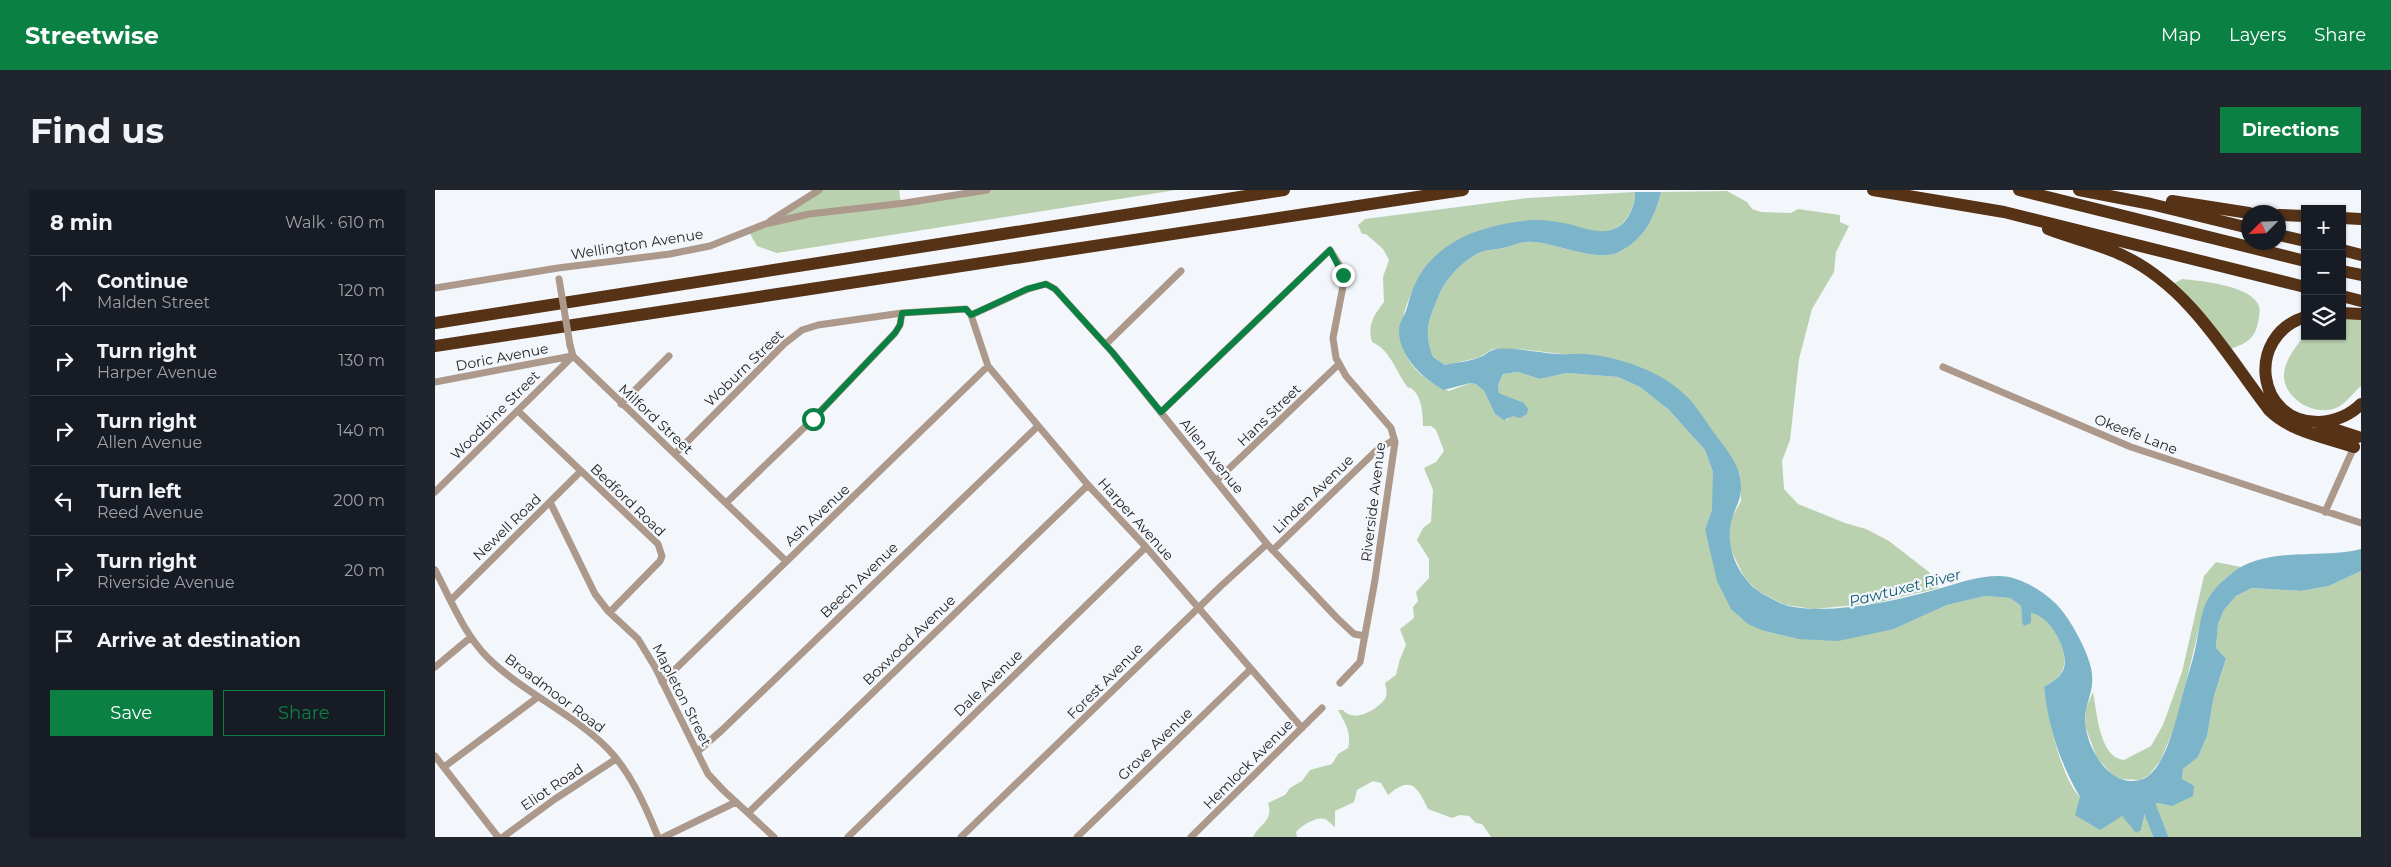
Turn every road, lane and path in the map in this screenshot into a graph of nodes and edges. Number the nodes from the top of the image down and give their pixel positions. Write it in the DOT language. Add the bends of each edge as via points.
graph roads {
  1 [pos="819,190"];
  2 [pos="987,190"];
  3 [pos="1284,190"];
  4 [pos="1463,190"];
  5 [pos="1873,190"];
  6 [pos="2019,190"];
  7 [pos="2079,190"];
  8 [pos="2107,190"];
  9 [pos="951,193"];
  10 [pos="2004,212"];
  11 [pos="2241,212"];
  12 [pos="2286,215"];
  13 [pos="2301,216"];
  14 [pos="2346,218"];
  15 [pos="2361,219"];
  16 [pos="765,224"];
  17 [pos="2241,226"];
  18 [pos="2286,237"];
  19 [pos="2301,241"];
  20 [pos="2346,251"];
  21 [pos="2361,255"];
  22 [pos="2301,260"];
  23 [pos="558,268"];
  24 [pos="1181,271"];
  25 [pos="2346,271"];
  26 [pos="2361,275"];
  27 [pos="2301,286"];
  28 [pos="435,288"];
  29 [pos="2346,297"];
  30 [pos="2361,301"];
  31 [pos="902,313"];
  32 [pos="2346,313"];
  33 [pos="2361,314"];
  34 [pos="971,315"];
  35 [pos="2301,319"];
  36 [pos="435,323"];
  37 [pos="1106,344"];
  38 [pos="435,346"];
  39 [pos="573,356"];
  40 [pos="669,356"];
  41 [pos="1338,365"];
  42 [pos="988,366"];
  43 [pos="1943,367"];
  44 [pos="435,382"];
  45 [pos="621,404"];
  46 [pos="2361,404"];
  47 [pos="518,411"];
  48 [pos="1161,412"];
  49 [pos="2309,422"];
  50 [pos="1038,426"];
  51 [pos="1395,442"];
  52 [pos="2356,442"];
  53 [pos="675,454"];
  54 [pos="580,472"];
  55 [pos="1216,481"];
  56 [pos="1088,484"];
  57 [pos="435,492"];
  58 [pos="550,502"];
  59 [pos="727,503"];
  60 [pos="2325,512"];
  61 [pos="2361,523"];
  62 [pos="1146,546"];
  63 [pos="1270,547"];
  64 [pos="786,561"];
  65 [pos="435,570"];
  66 [pos="451,600"];
  67 [pos="1198,608"];
  68 [pos="610,612"];
  69 [pos="1365,636"];
  70 [pos="471,637"];
  71 [pos="435,667"];
  72 [pos="1251,669"];
  73 [pos="662,682"];
  74 [pos="1340,683"];
  75 [pos="538,697"];
  76 [pos="1322,708"];
  77 [pos="1302,728"];
  78 [pos="697,752"];
  79 [pos="435,756"];
  80 [pos="616,759"];
  81 [pos="444,767"];
  82 [pos="736,802"];
  83 [pos="748,813"];
  84 [pos="498,837"];
  85 [pos="503,837"];
  86 [pos="658,837"];
  87 [pos="664,837"];
  88 [pos="774,837"];
  89 [pos="848,837"];
  90 [pos="961,837"];
  91 [pos="1077,837"];
  92 [pos="1191,837"];
  1 -- 16 [label="street"];
  2 -- 9 [label="street, Wellington Avenue"];
  3 -- 36 [label="highway"];
  4 -- 38 [label="highway"];
  5 -- 10 [label="highway"];
  6 -- 22 [label="highway"];
  7 -- 17 [label="highway"];
  8 -- 11 [label="highway"];
  9 -- 16 [label="street, Wellington Avenue" via="809,214"];
  10 -- 27 [label="highway"];
  10 -- 52 [label="highway" via="2113,251 2150,270 2190,306 2279,419 2295,428"];
  12 -- 13 [label="highway"];
  14 -- 15 [label="highway"];
  16 -- 23 [label="street, Wellington Avenue" via="709,246"];
  18 -- 19 [label="highway"];
  20 -- 21 [label="highway"];
  23 -- 28 [label="street, Wellington Avenue"];
  23 -- 39 [label="street, Milford Street, bridge"];
  24 -- 37 [label="street"];
  25 -- 26 [label="highway"];
  29 -- 30 [label="highway"];
  31 -- 34 [label="street" via="966,309"];
  31 -- 53 [label="street, Woburn Street" via="802,330 784,344"];
  31 -- 59 [label="street" via="895,333"];
  32 -- 33 [label="highway"];
  34 -- 37 [label="street, Allen Avenue" via="1027,289 1046,284 1055,289"];
  34 -- 42 [label="street, Harper Avenue"];
  35 -- 49 [label="highway" via="2278,333 2267,354 2265,369 2267,384 2277,404 2289,414"];
  37 -- 48 [label="street, Allen Avenue"];
  39 -- 44 [label="street, Doric Avenue"];
  39 -- 45 [label="street, Milford Street"];
  39 -- 47 [label="street, Woodbine Street"];
  40 -- 45 [label="street"];
  41 -- 48 [label="street, Riverside Avenue" via="1333,338 1344,281 1342,269 1330,250"];
  41 -- 51 [label="street, Riverside Avenue" via="1391,428"];
  41 -- 55 [label="street, Hans Street"];
  42 -- 50 [label="street, Harper Avenue"];
  42 -- 64 [label="street, Ash Avenue"];
  43 -- 60 [label="street, Okeefe Lane" via="2131,447"];
  45 -- 53 [label="street, Milford Street"];
  46 -- 49 [label="highway" via="2337,419"];
  47 -- 54 [label="street, Bedford Road"];
  47 -- 57 [label="street, Woodbine Street"];
  48 -- 55 [label="street, Allen Avenue"];
  49 -- 52 [label="highway"];
  50 -- 56 [label="street, Harper Avenue"];
  50 -- 78 [label="street, Beech Avenue"];
  51 -- 63 [label="street, Linden Avenue" via="1378,449"];
  51 -- 69 [label="street, Riverside Avenue"];
  52 -- 60 [label="street"];
  53 -- 59 [label="street, Milford Street"];
  54 -- 58 [label="street, Newell Road"];
  54 -- 68 [label="street, Bedford Road" via="655,541 663,556"];
  55 -- 63 [label="street, Allen Avenue"];
  56 -- 62 [label="street, Harper Avenue"];
  56 -- 83 [label="street, Boxwood Avenue"];
  58 -- 66 [label="street, Newell Road"];
  58 -- 68 [label="street, Mapleton Street" via="595,594"];
  59 -- 64 [label="street, Milford Street"];
  60 -- 61 [label="street, Okeefe Lane"];
  62 -- 67 [label="street, Harper Avenue"];
  62 -- 89 [label="street, Dale Avenue"];
  63 -- 67 [label="street, Forest Avenue"];
  63 -- 69 [label="street, Allen Avenue" via="1354,634"];
  64 -- 73 [label="street, Ash Avenue"];
  65 -- 66 [label="street, Broadmoor Road"];
  66 -- 70 [label="street, Broadmoor Road"];
  67 -- 72 [label="street, Harper Avenue"];
  67 -- 90 [label="street, Forest Avenue"];
  68 -- 73 [label="street, Mapleton Street" via="638,639"];
  69 -- 74 [label="street, Riverside Avenue" via="1359,662"];
  70 -- 71 [label="street"];
  70 -- 75 [label="street, Broadmoor Road" via="505,674"];
  72 -- 77 [label="street, Harper Avenue"];
  72 -- 91 [label="street, Grove Avenue"];
  73 -- 78 [label="street, Mapleton Street"];
  75 -- 80 [label="street, Broadmoor Road" via="605,746"];
  75 -- 81 [label="street"];
  76 -- 77 [label="street, Hemlock Avenue"];
  77 -- 92 [label="street, Hemlock Avenue"];
  78 -- 82 [label="street, Mapleton Street" via="708,774"];
  79 -- 81 [label="street"];
  80 -- 85 [label="street, Eliot Road"];
  80 -- 86 [label="street, Broadmoor Road"];
  81 -- 84 [label="street"];
  82 -- 83 [label="street, Mapleton Street"];
  82 -- 87 [label="street"];
  83 -- 88 [label="street, Mapleton Street"];
}
